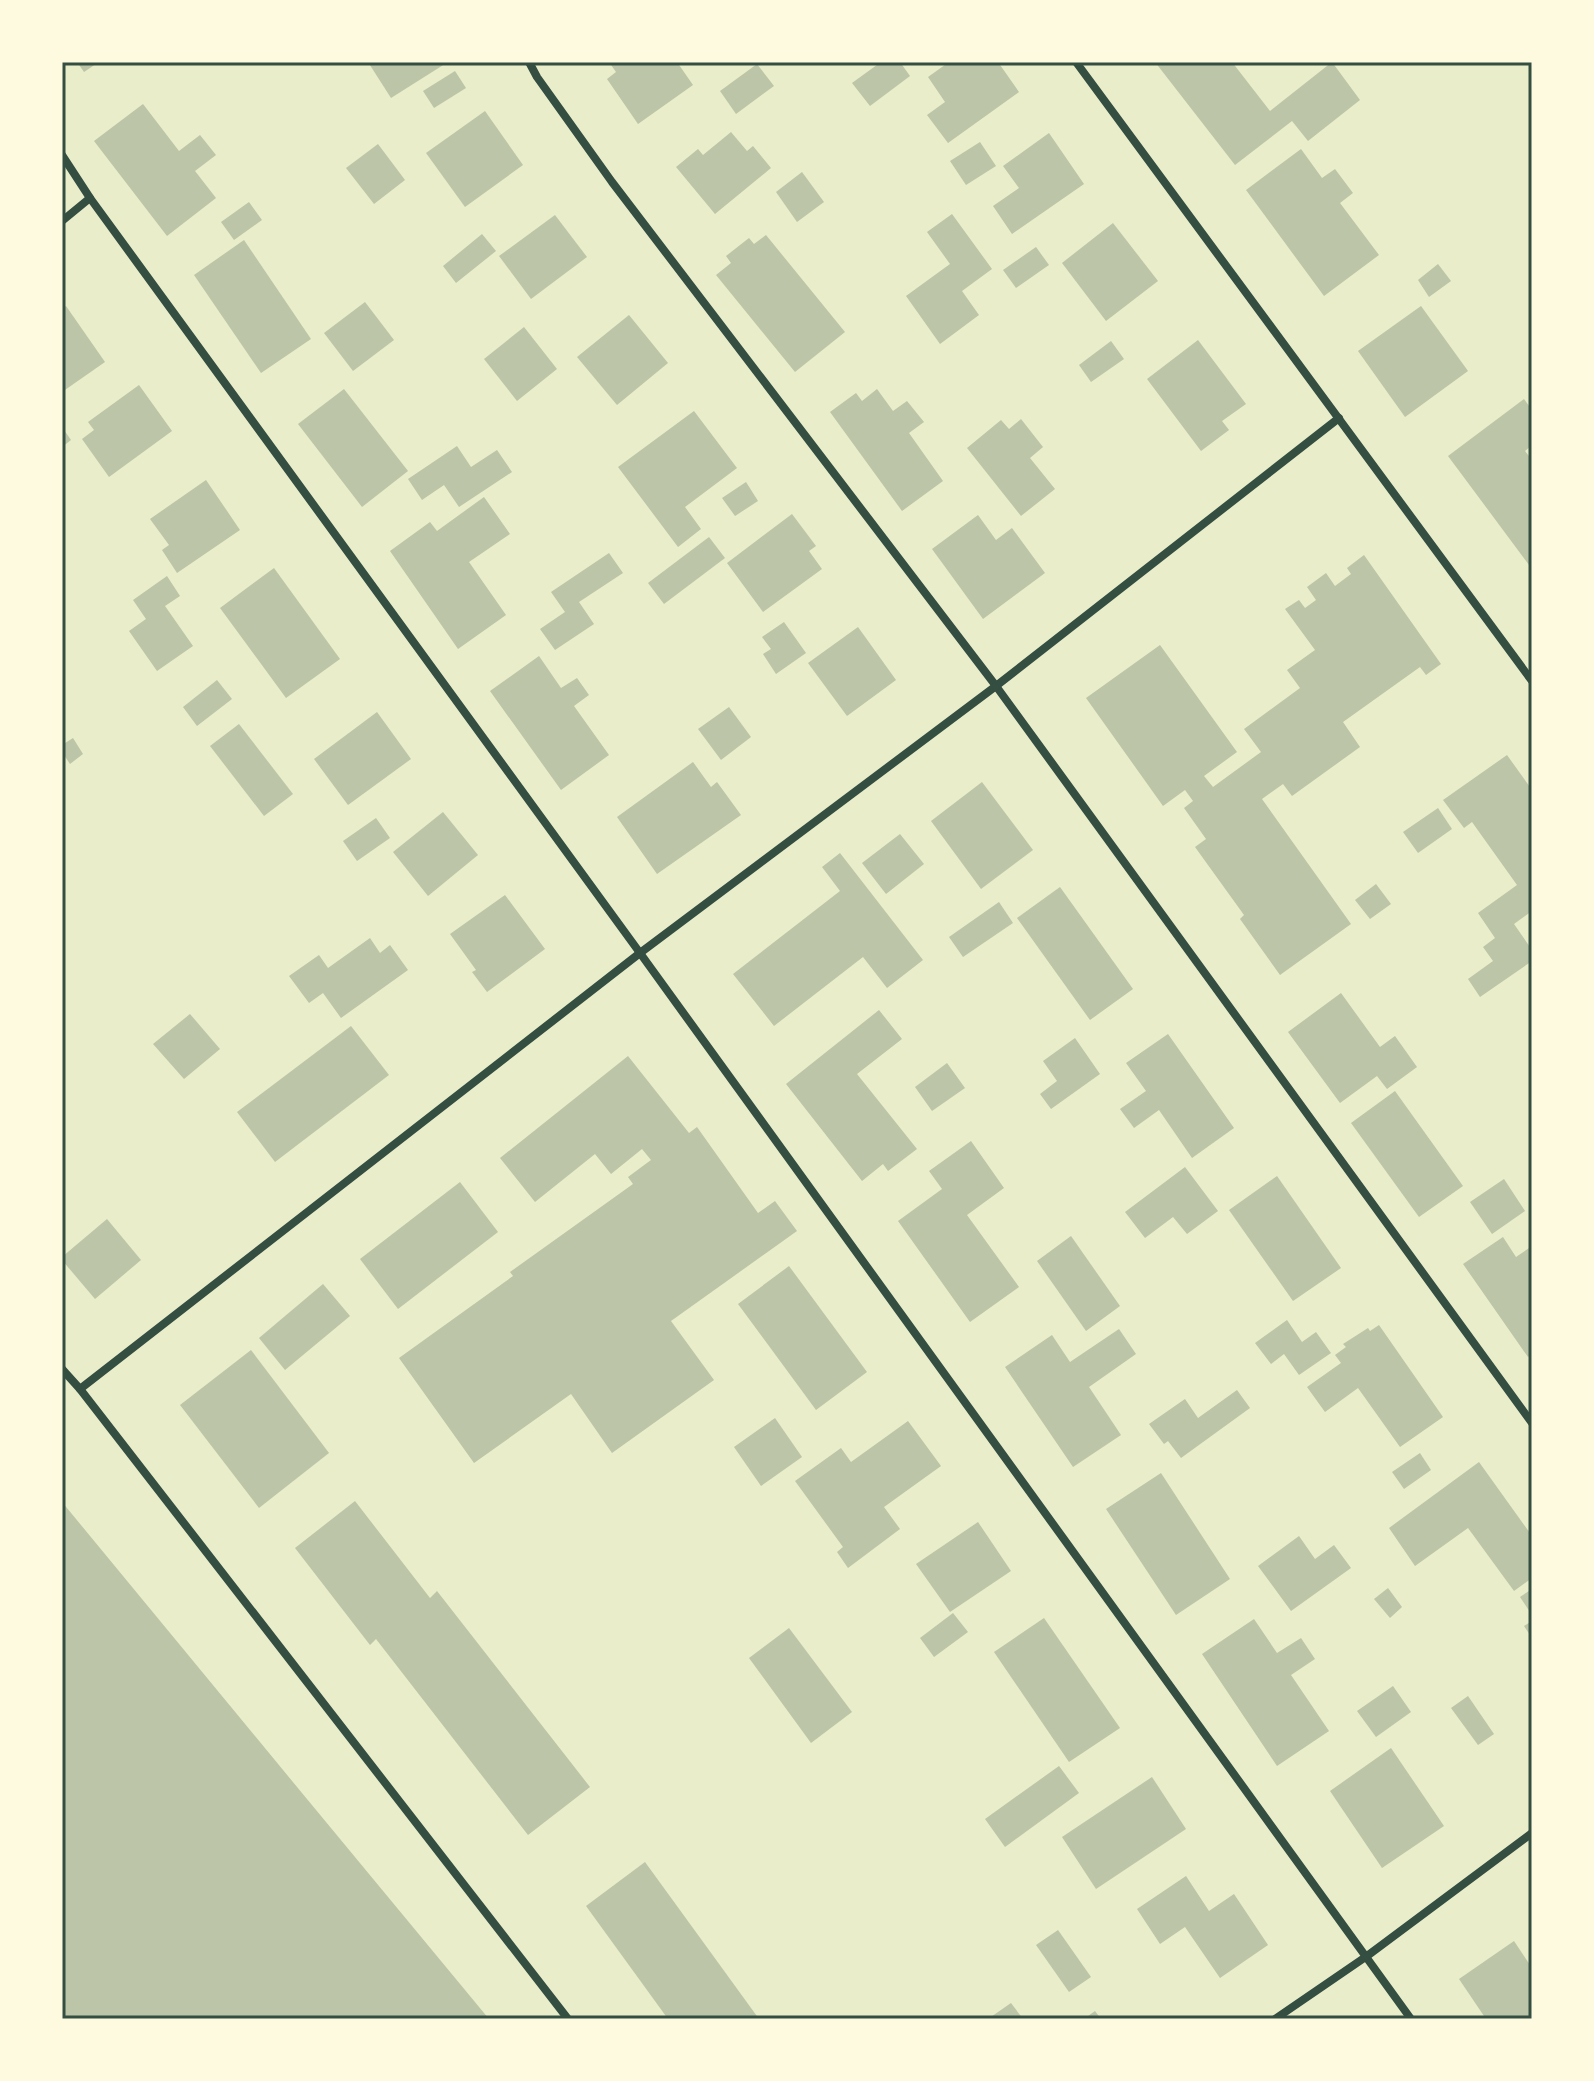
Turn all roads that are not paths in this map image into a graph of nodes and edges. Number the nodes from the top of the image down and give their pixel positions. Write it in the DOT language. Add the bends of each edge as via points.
graph roads {
  1 [pos="529,62"];
  2 [pos="1076,62"];
  3 [pos="62,155"];
  4 [pos="90,198"];
  5 [pos="62,221"];
  6 [pos="1339,418"];
  7 [pos="1532,681"];
  8 [pos="996,686"];
  9 [pos="640,953"];
  10 [pos="62,1369"];
  11 [pos="80,1389"];
  12 [pos="1532,1423"];
  13 [pos="1532,1833"];
  14 [pos="1367,1956"];
  15 [pos="568,2019"];
  16 [pos="1275,2019"];
  17 [pos="1411,2019"];
  1 -- 8 [label="street" via="612,182"];
  2 -- 6 [label="street"];
  3 -- 4 [label="street"];
  4 -- 5 [label="street"];
  4 -- 9 [label="street"];
  6 -- 7 [label="street"];
  6 -- 8 [label="street"];
  8 -- 9 [label="street"];
  8 -- 12 [label="street"];
  9 -- 11 [label="street"];
  9 -- 14 [label="street"];
  10 -- 11 [label="street"];
  11 -- 15 [label="street"];
  13 -- 14 [label="street"];
  14 -- 16 [label="street"];
  14 -- 17 [label="street"];
}
